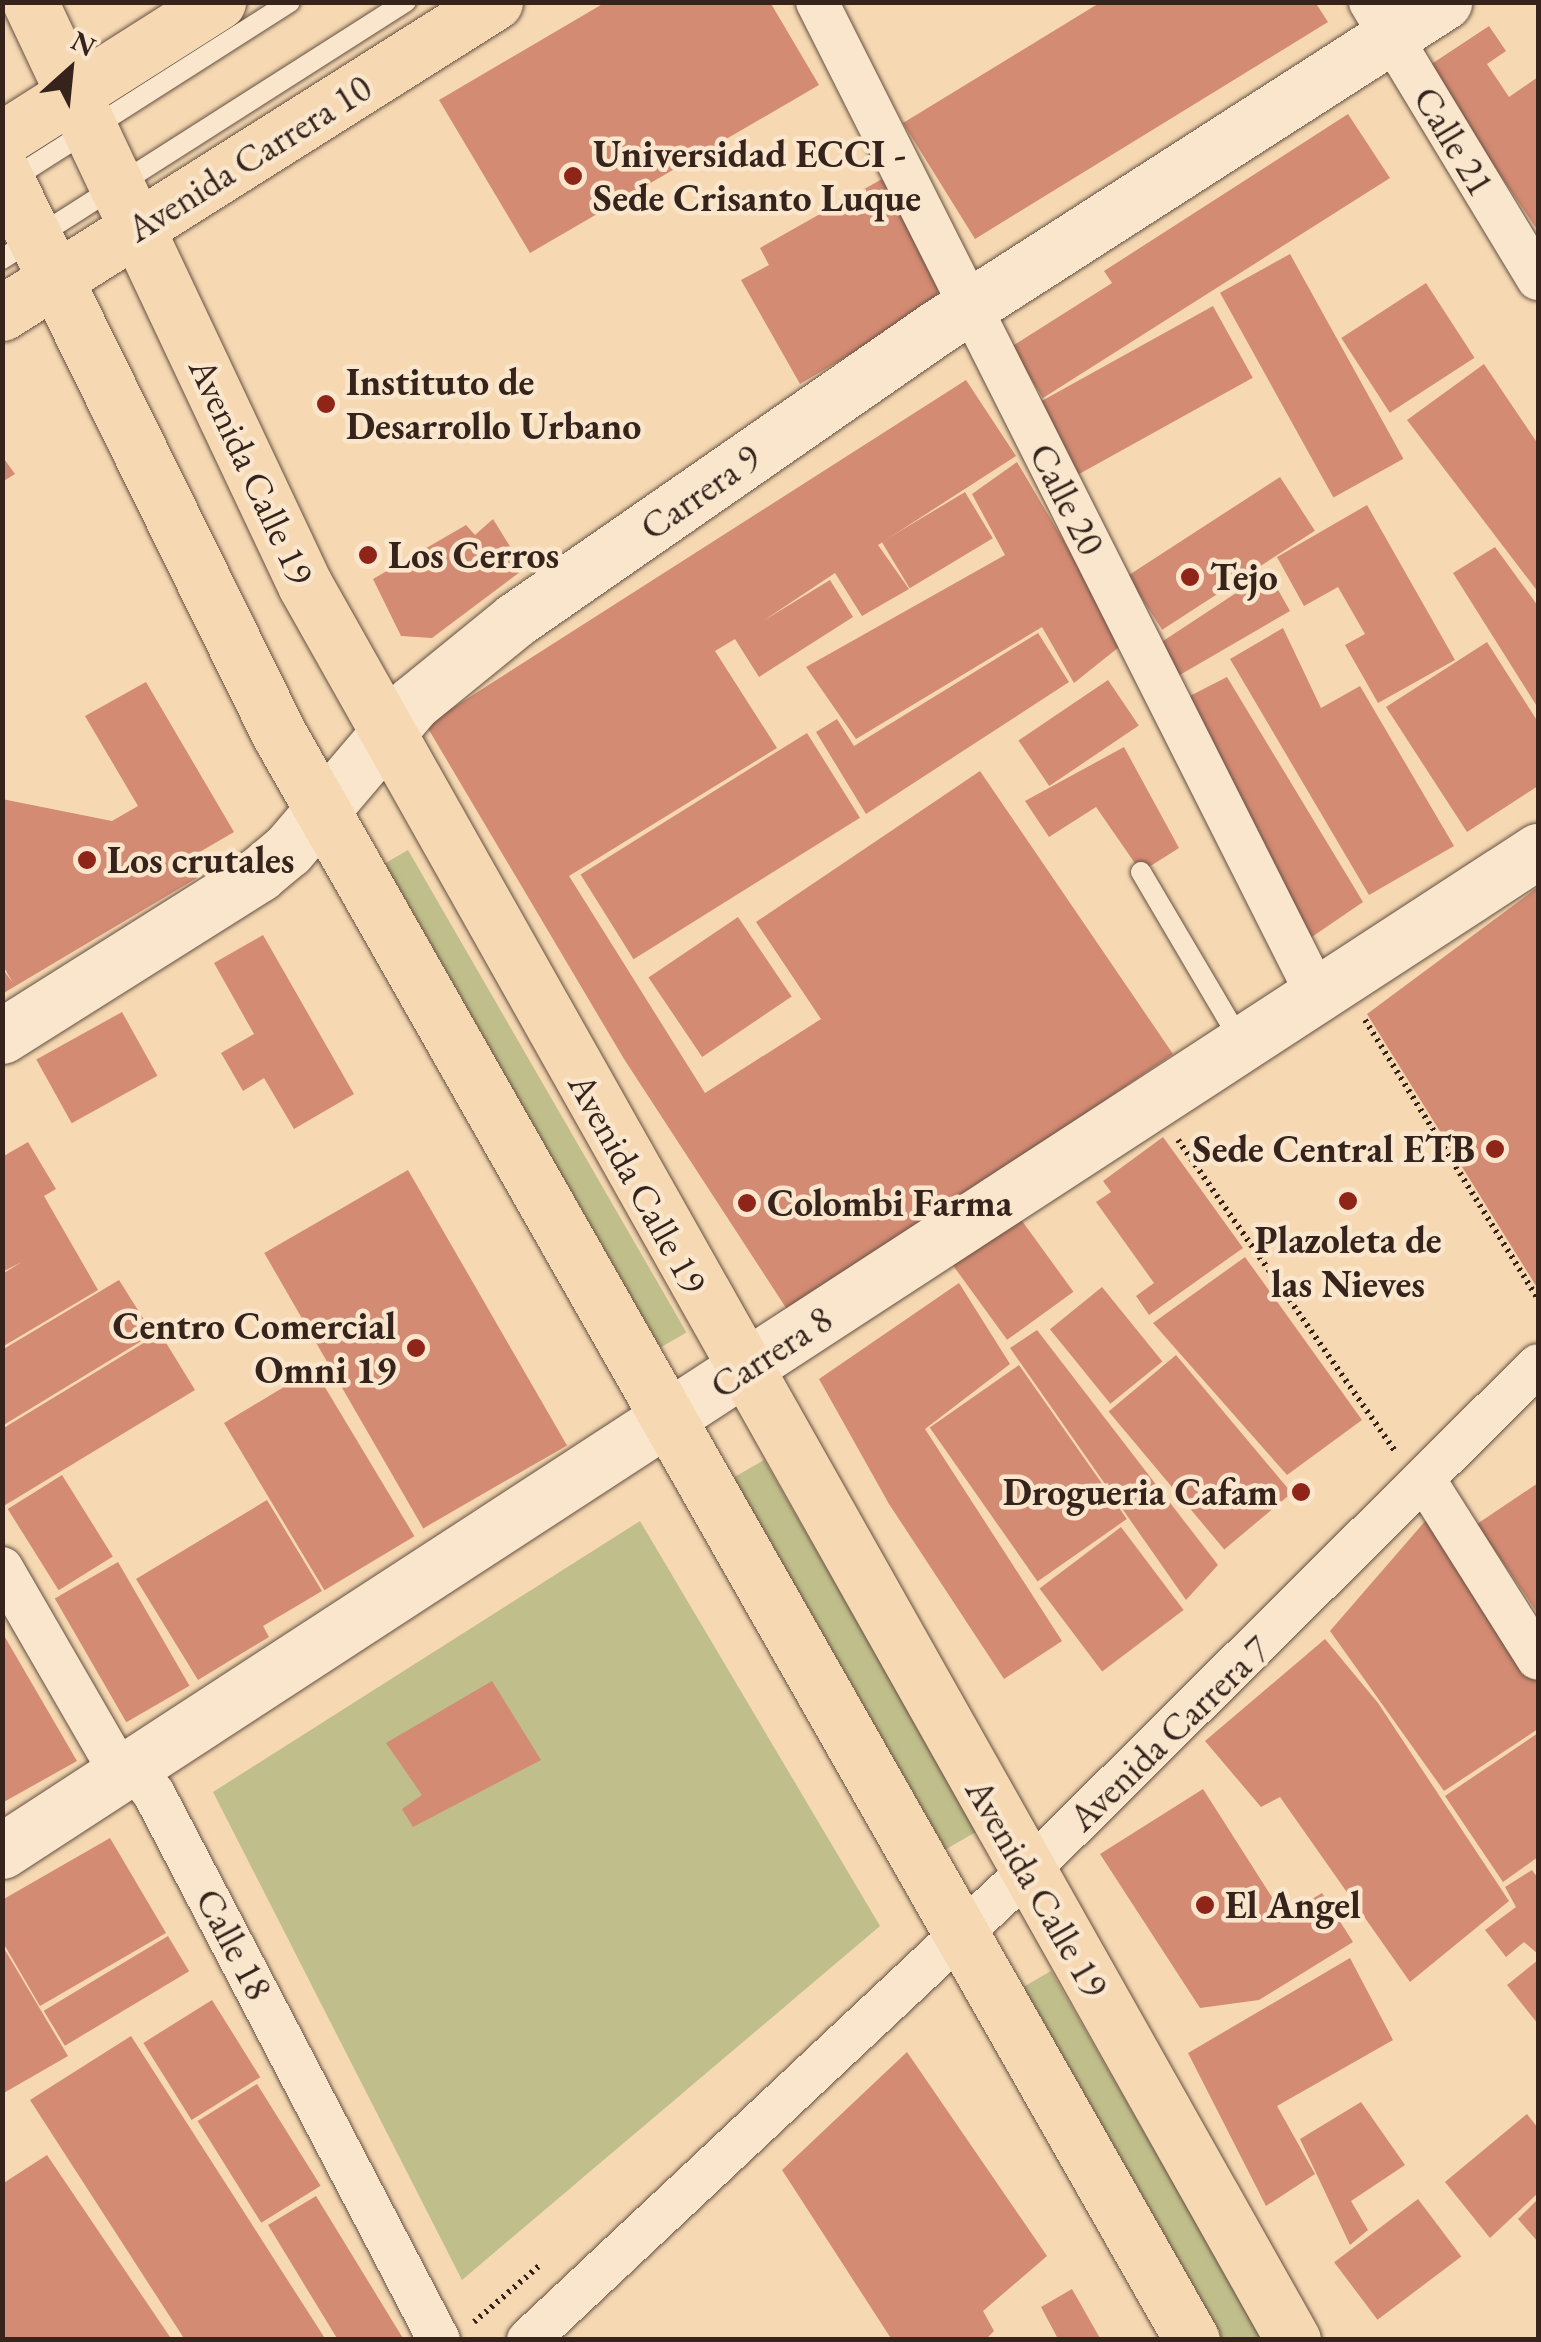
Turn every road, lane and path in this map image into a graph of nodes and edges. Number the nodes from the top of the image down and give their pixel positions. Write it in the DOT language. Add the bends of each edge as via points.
graph roads {
  1 [pos="30,2"];
  2 [pos="218,2"];
  3 [pos="290,2"];
  4 [pos="406,2"];
  5 [pos="495,2"];
  6 [pos="818,2"];
  7 [pos="1444,2"];
  8 [pos="1380,20"];
  9 [pos="83,110"];
  10 [pos="4,169"];
  11 [pos="128,206"];
  12 [pos="32,259"];
  13 [pos="1538,279"];
  14 [pos="970,307"];
  15 [pos="2,314"];
  16 [pos="388,734"];
  17 [pos="323,810"];
  18 [pos="1538,851"];
  19 [pos="1142,872"];
  20 [pos="1329,988"];
  21 [pos="2,1036"];
  22 [pos="1242,1044"];
  23 [pos="1152,1102"];
  24 [pos="1538,1299"];
  25 [pos="1538,1365"];
  26 [pos="743,1370"];
  27 [pos="665,1421"];
  28 [pos="1423,1485"];
  29 [pos="2,1568"];
  30 [pos="1538,1659"];
  31 [pos="133,1767"];
  32 [pos="4,1848"];
  33 [pos="1028,1871"];
  34 [pos="962,1934"];
  35 [pos="439,2340"];
  36 [pos="528,2340"];
  37 [pos="1192,2340"];
  38 [pos="1293,2340"];
  1 -- 9 [label="main road, Avenida Calle 19"];
  2 -- 9 [label="main road"];
  3 -- 9 [label="lane"];
  4 -- 11 [label="lane"];
  5 -- 11 [label="main road, Avenida Carrera 10"];
  6 -- 14 [label="street, Calle 20"];
  7 -- 8 [label="street, Carrera 9"];
  8 -- 13 [label="street, Calle 21"];
  8 -- 14 [label="street, Carrera 9"];
  9 -- 10 [label="main road"];
  9 -- 11 [label="main road, Avenida Calle 19"];
  10 -- 12 [label="main road"];
  11 -- 12 [label="main road, Avenida Carrera 10"];
  11 -- 16 [label="main road, Avenida Calle 19" via="281,538"];
  12 -- 15 [label="main road, Avenida Carrera 10"];
  12 -- 17 [label="main road"];
  14 -- 16 [label="street, Carrera 9" via="515,620 413,703"];
  14 -- 20 [label="street, Calle 20"];
  16 -- 17 [label="street, Carrera 9"];
  16 -- 26 [label="main road, Avenida Calle 19"];
  17 -- 21 [label="street, Carrera 9" via="288,850 231,894"];
  17 -- 27 [label="main road"];
  18 -- 20 [label="street, Carrera 8"];
  19 -- 22 [label="lane"];
  20 -- 22 [label="street, Carrera 8"];
  20 -- 24 [label="path"];
  22 -- 23 [label="street, Carrera 8"];
  23 -- 26 [label="street, Carrera 8"];
  23 -- 28 [label="path"];
  25 -- 28 [label="street, Avenida Carrera 7"];
  26 -- 27 [label="street, Carrera 8"];
  26 -- 33 [label="main road, Avenida Calle 19"];
  27 -- 31 [label="street, Carrera 8"];
  27 -- 34 [label="main road"];
  28 -- 30 [label="street"];
  28 -- 33 [label="street, Avenida Carrera 7"];
  29 -- 31 [label="street, Calle 18" via="111,1758"];
  31 -- 32 [label="street, Carrera 8"];
  31 -- 35 [label="street, Calle 18" via="154,1794"];
  33 -- 34 [label="street, Avenida Carrera 7"];
  33 -- 38 [label="main road, Avenida Calle 19"];
  34 -- 36 [label="street, Avenida Carrera 7"];
  34 -- 37 [label="main road"];
}
